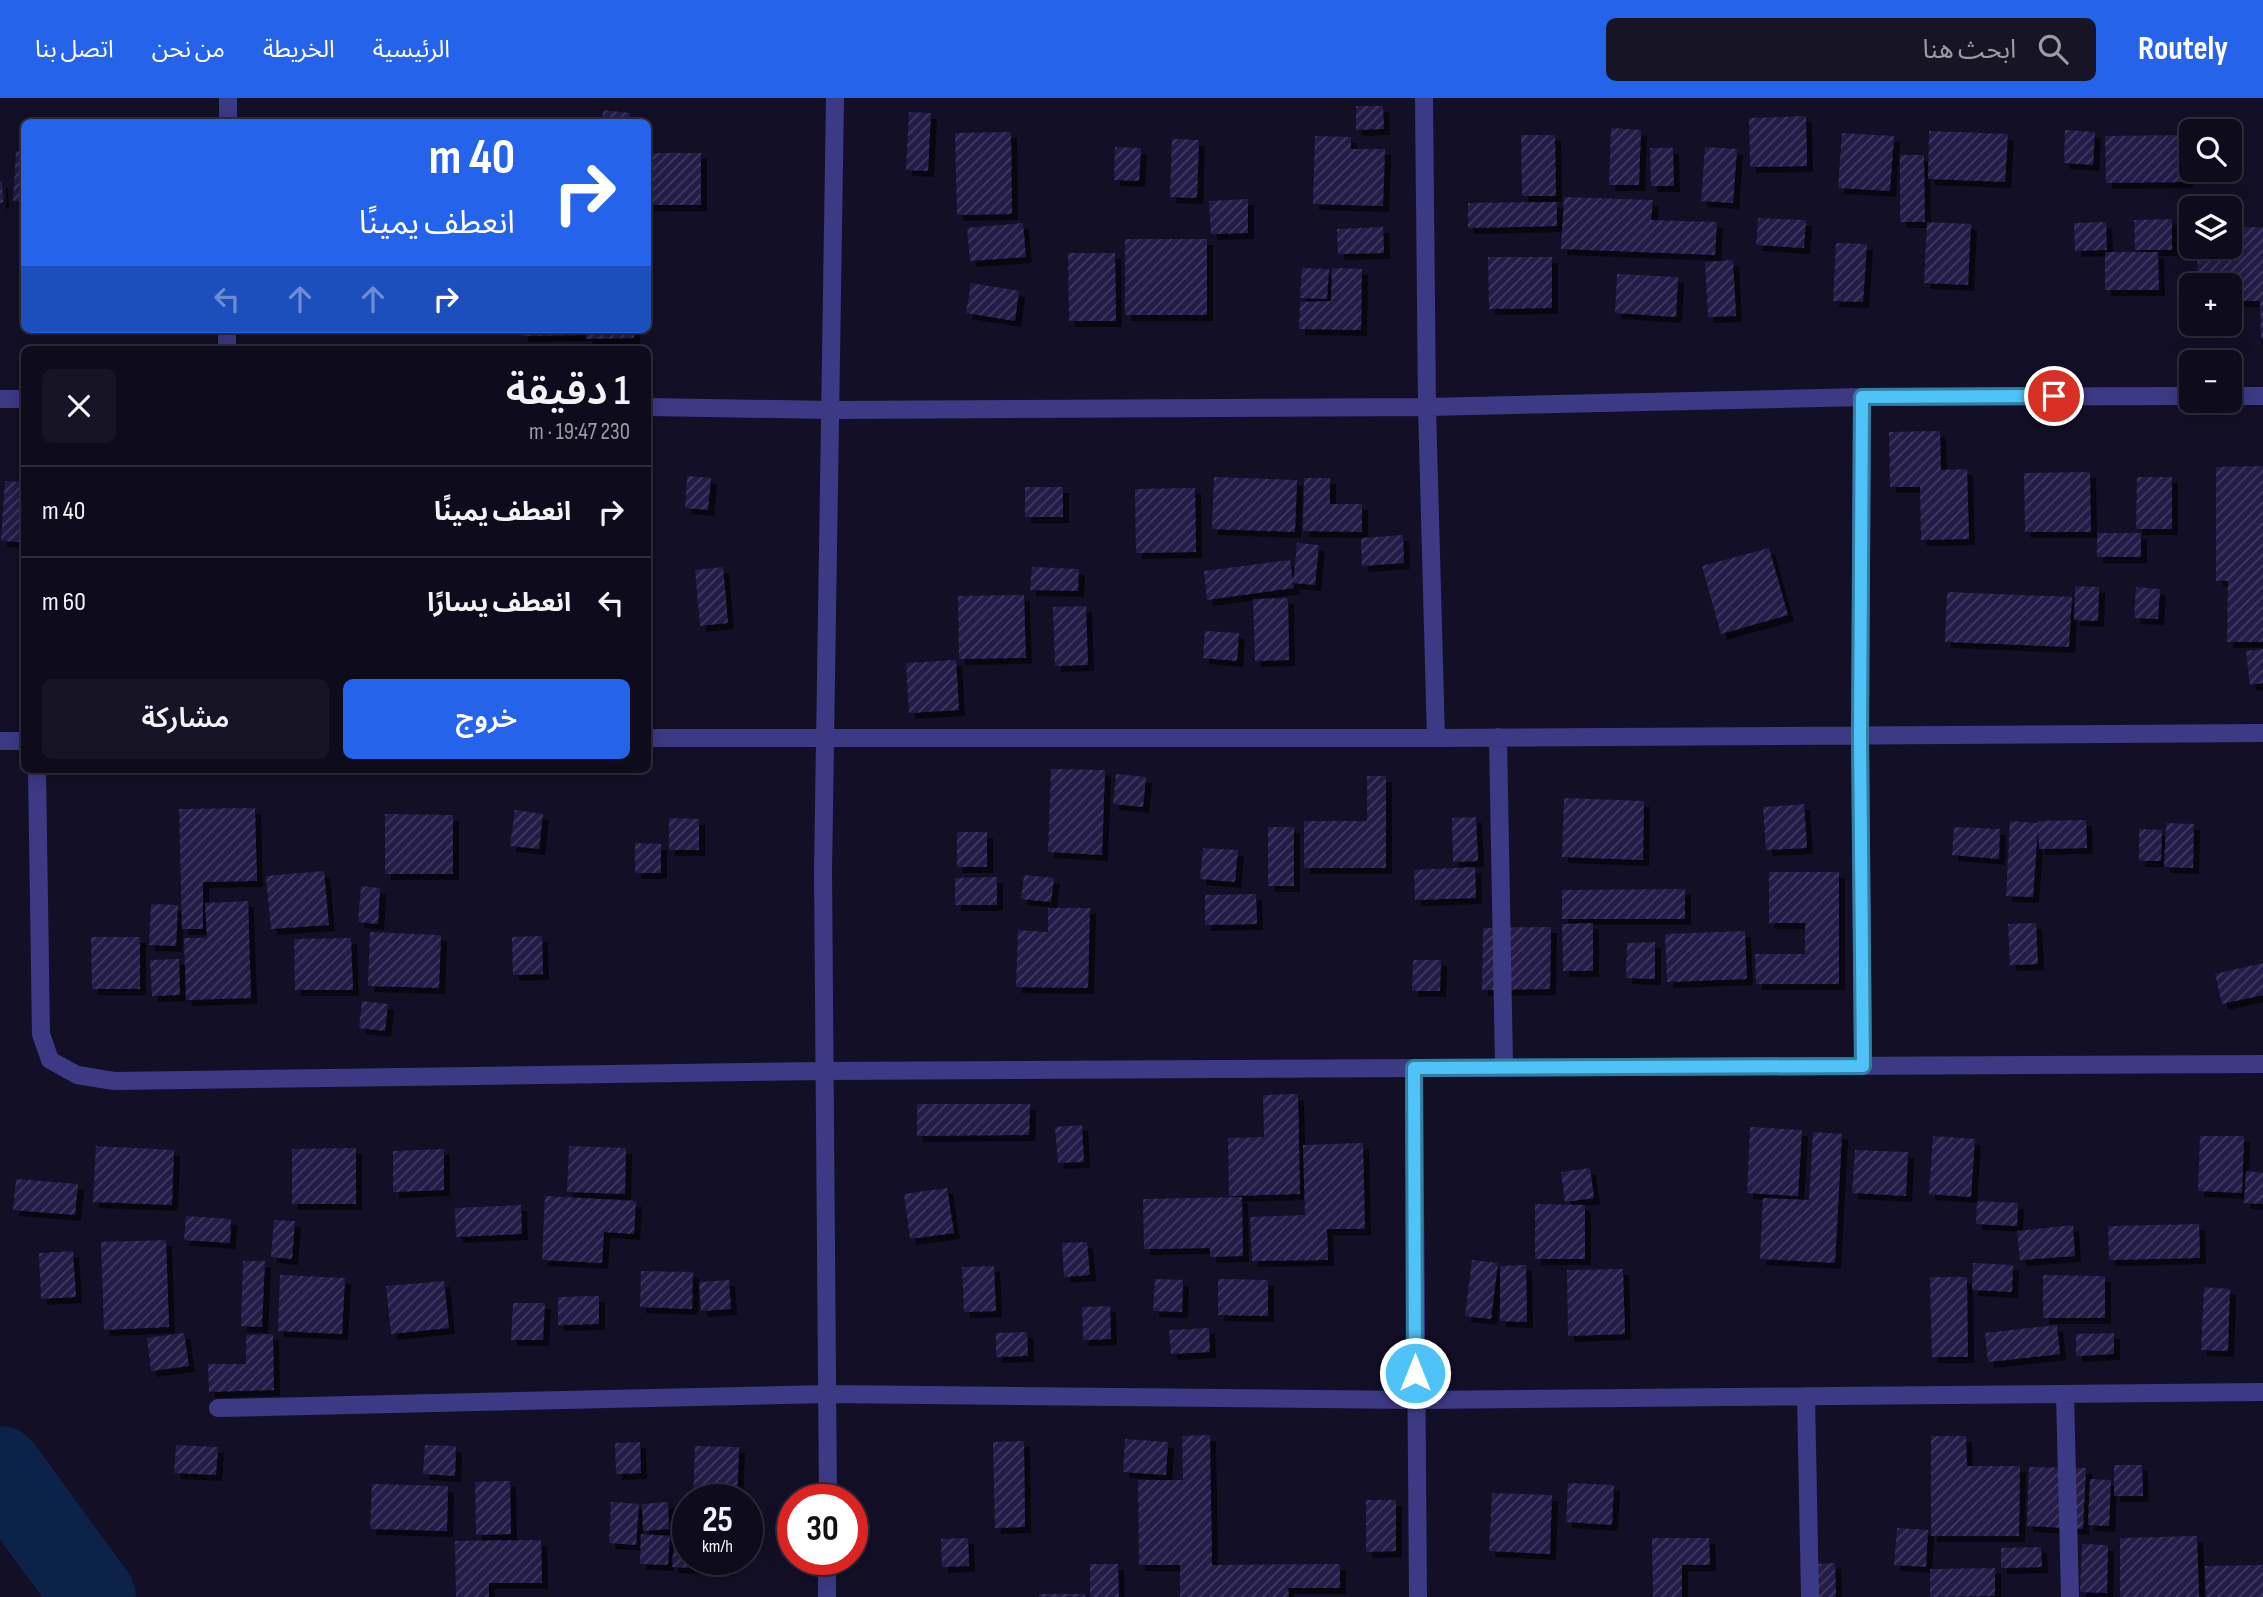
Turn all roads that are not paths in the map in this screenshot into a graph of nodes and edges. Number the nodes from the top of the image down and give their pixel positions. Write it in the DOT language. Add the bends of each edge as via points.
graph roads {
  1 [pos="228,98"];
  2 [pos="835,98"];
  3 [pos="1424,98"];
  4 [pos="228,119"];
  5 [pos="2179,396"];
  6 [pos="2242,396"];
  7 [pos="2263,396"];
  8 [pos="1862,397"];
  9 [pos="0,399"];
  10 [pos="21,399"];
  11 [pos="651,407"];
  12 [pos="1427,407"];
  13 [pos="831,410"];
  14 [pos="2263,733"];
  15 [pos="1860,735"];
  16 [pos="1436,737"];
  17 [pos="1498,737"];
  18 [pos="651,738"];
  19 [pos="826,738"];
  20 [pos="0,741"];
  21 [pos="21,741"];
  22 [pos="37,773"];
  23 [pos="2263,1064"];
  24 [pos="1863,1066"];
  25 [pos="1504,1067"];
  26 [pos="1414,1068"];
  27 [pos="824,1071"];
  28 [pos="2263,1392"];
  29 [pos="828,1394"];
  30 [pos="2065,1394"];
  31 [pos="1806,1396"];
  32 [pos="1415,1400"];
  33 [pos="218,1408"];
  34 [pos="828,1484"];
  35 [pos="827,1575"];
  36 [pos="827,1597"];
  37 [pos="1418,1597"];
  38 [pos="1810,1597"];
  39 [pos="2070,1597"];
  1 -- 4 [label="street"];
  2 -- 13 [label="street"];
  3 -- 12 [label="street"];
  5 -- 8 [label="street"];
  6 -- 7 [label="street"];
  8 -- 12 [label="street"];
  8 -- 15 [label="street"];
  9 -- 10 [label="street"];
  11 -- 13 [label="street"];
  12 -- 13 [label="street"];
  12 -- 16 [label="street"];
  13 -- 19 [label="street"];
  14 -- 15 [label="street"];
  15 -- 17 [label="street"];
  15 -- 24 [label="street"];
  16 -- 17 [label="street"];
  16 -- 19 [label="street"];
  17 -- 25 [label="street"];
  18 -- 19 [label="street"];
  19 -- 27 [label="street"];
  20 -- 21 [label="street"];
  22 -- 27 [label="street" via="41,1034 50,1060 77,1075 114,1081"];
  23 -- 24 [label="street"];
  24 -- 25 [label="street"];
  25 -- 26 [label="street"];
  26 -- 27 [label="street"];
  26 -- 32 [label="street"];
  27 -- 29 [label="street"];
  28 -- 30 [label="street"];
  29 -- 32 [label="street"];
  29 -- 33 [label="street"];
  29 -- 34 [label="street"];
  30 -- 31 [label="street"];
  30 -- 39 [label="street"];
  31 -- 32 [label="street"];
  31 -- 38 [label="street"];
  32 -- 37 [label="street"];
  35 -- 36 [label="street"];
}
